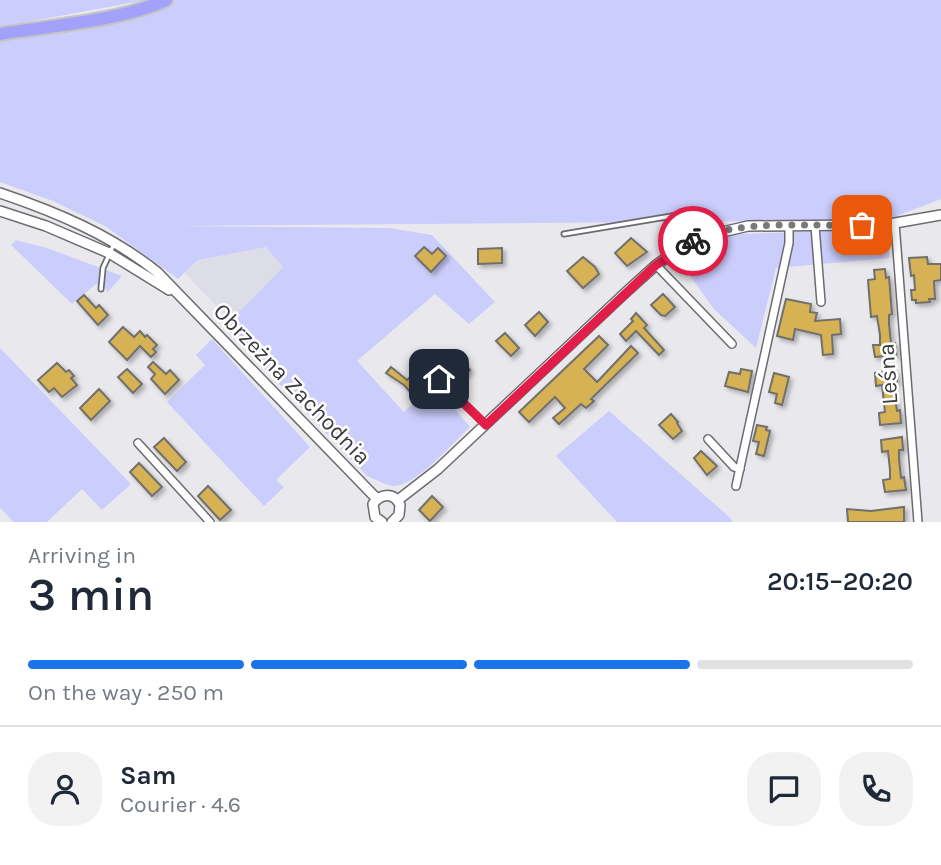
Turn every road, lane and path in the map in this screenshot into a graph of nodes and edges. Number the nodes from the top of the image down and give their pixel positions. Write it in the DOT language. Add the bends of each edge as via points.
graph roads {
  1 [pos="166,0"];
  2 [pos="0,34"];
  3 [pos="0,193"];
  4 [pos="0,211"];
  5 [pos="941,215"];
  6 [pos="895,223"];
  7 [pos="789,226"];
  8 [pos="815,226"];
  9 [pos="564,234"];
  10 [pos="701,237"];
  11 [pos="116,242"];
  12 [pos="109,253"];
  13 [pos="656,265"];
  14 [pos="101,289"];
  15 [pos="180,296"];
  16 [pos="821,302"];
  17 [pos="732,344"];
  18 [pos="439,379"];
  19 [pos="486,425"];
  20 [pos="708,439"];
  21 [pos="138,443"];
  22 [pos="740,469"];
  23 [pos="736,486"];
  24 [pos="377,499"];
  25 [pos="398,500"];
  26 [pos="395,521"];
  27 [pos="210,522"];
  28 [pos="380,522"];
  29 [pos="918,522"];
  1 -- 2 [label="highway" via="120,14"];
  3 -- 11 [label="street, Obrzeżna Zachodnia" via="47,209"];
  4 -- 12 [label="street, Obrzeżna Zachodnia"];
  5 -- 6 [label="street"];
  6 -- 8 [label="street"];
  6 -- 29 [label="street, Leśna"];
  7 -- 8 [label="street"];
  7 -- 10 [label="street" via="748,226"];
  7 -- 22 [label="street"];
  8 -- 16 [label="street"];
  9 -- 10 [label="lane" via="678,215"];
  10 -- 13 [label="street"];
  11 -- 12 [label="lane"];
  11 -- 15 [label="street, Obrzeżna Zachodnia" via="157,272"];
  12 -- 14 [label="lane"];
  12 -- 15 [label="street, Obrzeżna Zachodnia"];
  13 -- 17 [label="street"];
  13 -- 19 [label="street"];
  15 -- 24 [label="street, Obrzeżna Zachodnia"];
  18 -- 19 [label="lane"];
  19 -- 25 [label="street"];
  20 -- 22 [label="street"];
  21 -- 27 [label="street"];
  22 -- 23 [label="street"];
  24 -- 25 [label="street" via="388,495"];
  24 -- 28 [label="street" via="373,511"];
  25 -- 26 [label="street" via="401,510"];
}
